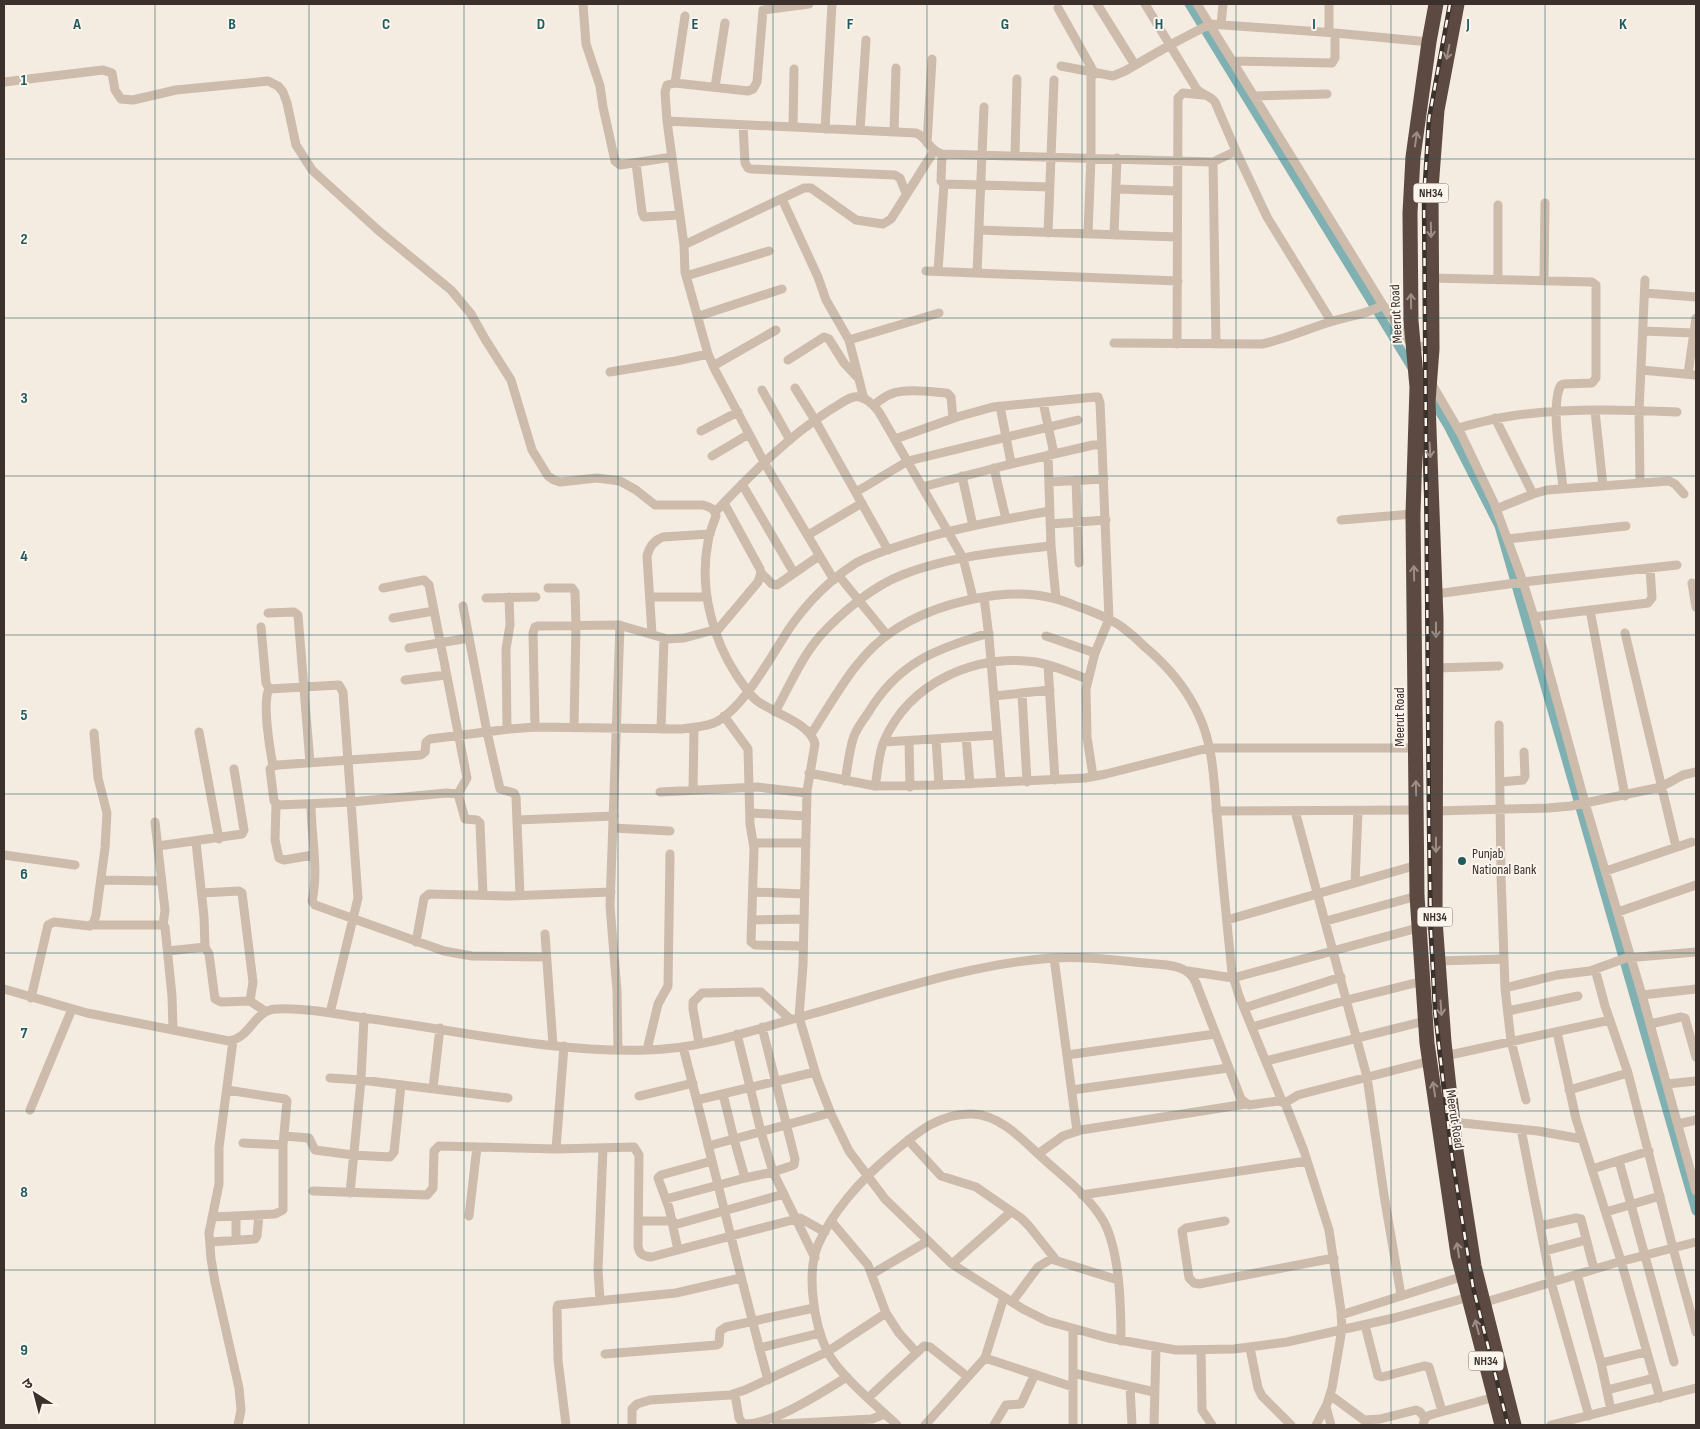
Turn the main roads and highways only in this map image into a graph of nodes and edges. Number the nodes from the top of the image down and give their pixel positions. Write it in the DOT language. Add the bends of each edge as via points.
graph roads {
  1 [pos="1436,4"];
  2 [pos="1457,4"];
  3 [pos="1425,382"];
  4 [pos="1475,1302"];
  5 [pos="1502,1425"];
  6 [pos="1514,1425"];
  3 -- 1 [label="highway, Meerut Road / NH34, one-way" via="1416,366 1413,346 1410,213 1413,157"];
  2 -- 3 [label="highway, Meerut Road / NH34, one-way" via="1437,110 1430,189 1432,348"];
  3 -- 4 [label="highway, Meerut Road / NH34, one-way" via="1436,594 1438,961 1445,1056 1474,1266"];
  4 -- 3 [label="highway, Meerut Road / NH34, one-way" via="1458,1255 1430,1061 1417,896 1413,514"];
  5 -- 4 [label="highway, Meerut Road / NH34, one-way"];
  4 -- 6 [label="highway, Meerut Road / NH34"];
}
